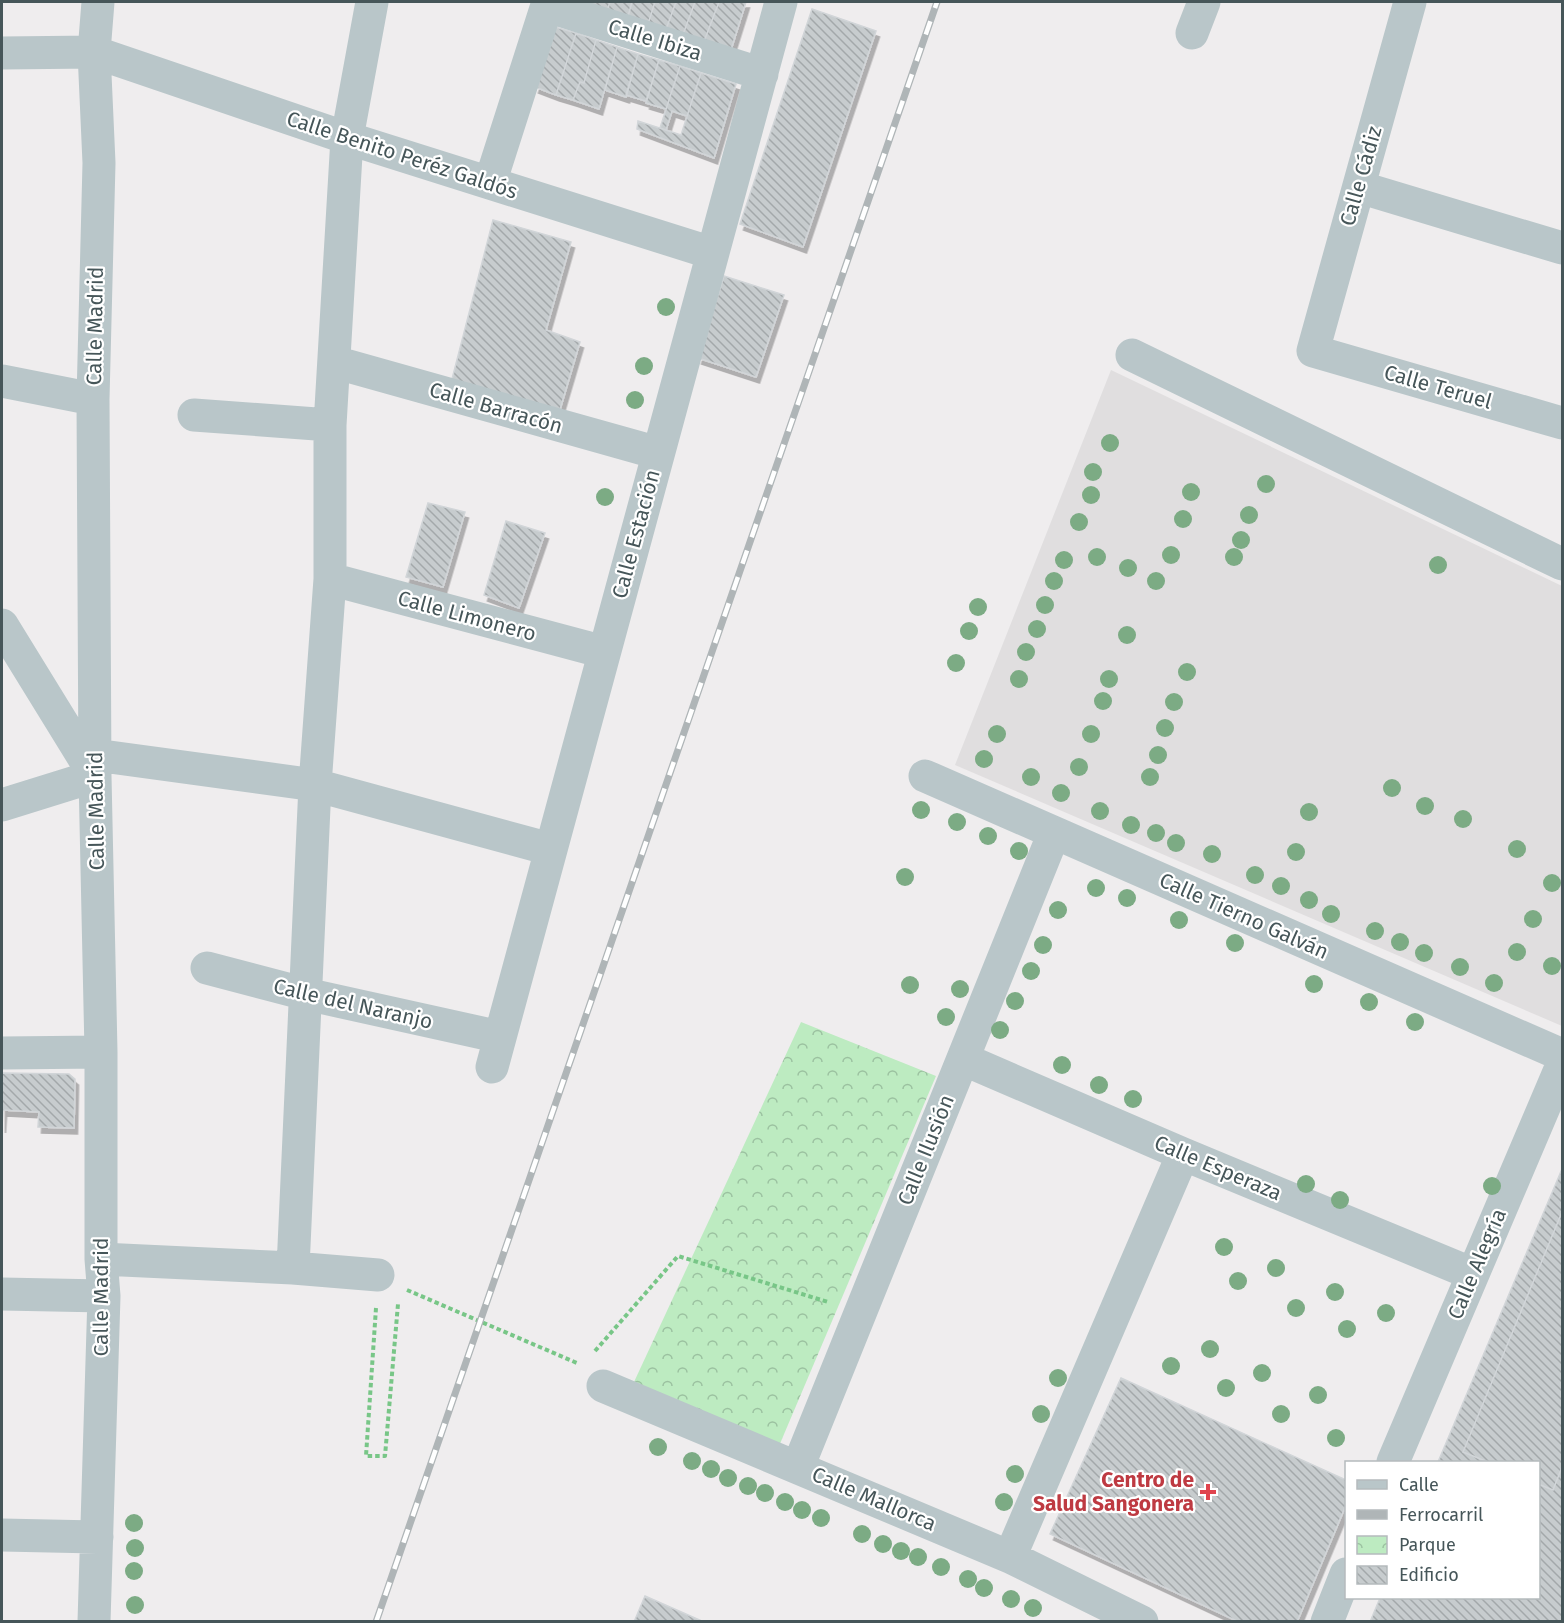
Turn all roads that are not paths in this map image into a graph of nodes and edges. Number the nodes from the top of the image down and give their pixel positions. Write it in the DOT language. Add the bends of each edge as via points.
graph roads {
  1 [pos="98,2"];
  2 [pos="372,2"];
  3 [pos="781,2"];
  4 [pos="1204,2"];
  5 [pos="1410,2"];
  6 [pos="548,4"];
  7 [pos="1192,33"];
  8 [pos="2,52"];
  9 [pos="94,52"];
  10 [pos="762,74"];
  11 [pos="347,138"];
  12 [pos="490,183"];
  13 [pos="1359,187"];
  14 [pos="1563,248"];
  15 [pos="712,253"];
  16 [pos="1313,351"];
  17 [pos="1132,355"];
  18 [pos="334,362"];
  19 [pos="2,381"];
  20 [pos="93,399"];
  21 [pos="194,415"];
  22 [pos="1563,423"];
  23 [pos="330,425"];
  24 [pos="658,453"];
  25 [pos="1563,564"];
  26 [pos="330,579"];
  27 [pos="2,625"];
  28 [pos="604,652"];
  29 [pos="95,765"];
  30 [pos="925,776"];
  31 [pos="315,785"];
  32 [pos="2,805"];
  33 [pos="1054,833"];
  34 [pos="550,849"];
  35 [pos="207,968"];
  36 [pos="306,994"];
  37 [pos="101,1052"];
  38 [pos="496,1052"];
  39 [pos="2,1053"];
  40 [pos="1563,1055"];
  41 [pos="963,1059"];
  42 [pos="1563,1065"];
  43 [pos="1183,1154"];
  44 [pos="101,1259"];
  45 [pos="293,1268"];
  46 [pos="1473,1274"];
  47 [pos="392,1287"];
  48 [pos="2,1294"];
  49 [pos="104,1296"];
  50 [pos="593,1376"];
  51 [pos="1393,1461"];
  52 [pos="798,1467"];
  53 [pos="2,1535"];
  54 [pos="97,1537"];
  55 [pos="1010,1557"];
  56 [pos="1345,1579"];
  57 [pos="94,1622"];
  58 [pos="1142,1622"];
  59 [pos="1327,1622"];
  1 -- 9 [label="street, Calle Madrid"];
  2 -- 11 [label="street"];
  3 -- 10 [label="street, Calle Estación"];
  4 -- 7 [label="street"];
  5 -- 13 [label="street, Calle Cádiz"];
  6 -- 10 [label="street, Calle Ibiza"];
  6 -- 12 [label="street, Calle Ibiza"];
  8 -- 9 [label="street, Calle Benito Peréz Galdós"];
  9 -- 11 [label="street, Calle Benito Peréz Galdós"];
  9 -- 20 [label="street, Calle Madrid" via="99,163"];
  10 -- 15 [label="street, Calle Estación"];
  11 -- 12 [label="street, Calle Benito Peréz Galdós"];
  11 -- 18 [label="street"];
  12 -- 15 [label="street, Calle Benito Peréz Galdós"];
  13 -- 14 [label="street"];
  13 -- 16 [label="street, Calle Cádiz"];
  15 -- 24 [label="street, Calle Estación"];
  16 -- 22 [label="street, Calle Teruel"];
  17 -- 25 [label="street"];
  18 -- 23 [label="street"];
  18 -- 24 [label="street, Calle Barracón"];
  19 -- 20 [label="street"];
  20 -- 29 [label="street, Calle Madrid"];
  21 -- 23 [label="street"];
  23 -- 26 [label="street"];
  24 -- 28 [label="street, Calle Estación"];
  26 -- 28 [label="street, Calle Limonero"];
  26 -- 31 [label="street"];
  27 -- 29 [label="street"];
  28 -- 34 [label="street, Calle Estación"];
  29 -- 31 [label="street"];
  29 -- 32 [label="street"];
  29 -- 37 [label="street, Calle Madrid"];
  30 -- 33 [label="street, Calle Tierno Galván"];
  31 -- 34 [label="street"];
  31 -- 36 [label="street"];
  33 -- 40 [label="street, Calle Tierno Galván"];
  33 -- 41 [label="street, Calle Ilusión"];
  34 -- 38 [label="street, Calle Estación"];
  35 -- 36 [label="street, Calle del Naranjo"];
  36 -- 38 [label="street, Calle del Naranjo"];
  36 -- 45 [label="street"];
  37 -- 39 [label="street"];
  37 -- 44 [label="street, Calle Madrid"];
  41 -- 43 [label="street, Calle Esperaza"];
  41 -- 52 [label="street, Calle Ilusión"];
  42 -- 46 [label="street, Calle Alegría"];
  43 -- 46 [label="street, Calle Esperaza"];
  43 -- 55 [label="street"];
  44 -- 45 [label="street"];
  44 -- 49 [label="street, Calle Madrid"];
  45 -- 47 [label="street"];
  46 -- 51 [label="street, Calle Alegría"];
  48 -- 49 [label="street"];
  49 -- 54 [label="street, Calle Madrid"];
  50 -- 52 [label="street, Calle Mallorca"];
  52 -- 55 [label="street, Calle Mallorca"];
  53 -- 54 [label="street"];
  54 -- 57 [label="street, Calle Madrid"];
  55 -- 58 [label="street, Calle Mallorca"];
  56 -- 59 [label="street"];
}
